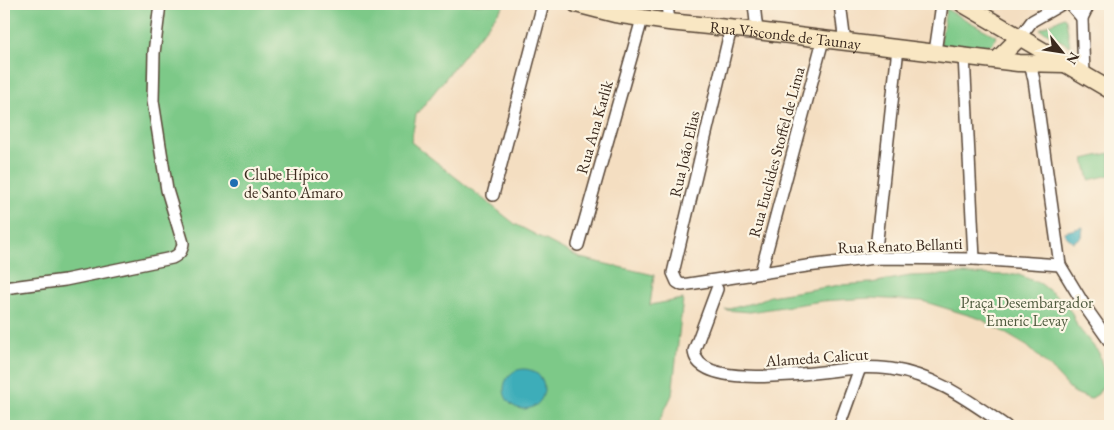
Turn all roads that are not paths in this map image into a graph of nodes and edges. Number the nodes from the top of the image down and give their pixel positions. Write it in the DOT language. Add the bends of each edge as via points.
graph roads {
  1 [pos="160,4"];
  2 [pos="543,4"];
  3 [pos="576,4"];
  4 [pos="666,4"];
  5 [pos="754,4"];
  6 [pos="840,4"];
  7 [pos="942,4"];
  8 [pos="963,4"];
  9 [pos="1062,4"];
  10 [pos="1070,4"];
  11 [pos="1089,4"];
  12 [pos="977,8"];
  13 [pos="1082,18"];
  14 [pos="642,19"];
  15 [pos="669,22"];
  16 [pos="731,28"];
  17 [pos="758,31"];
  18 [pos="1020,37"];
  19 [pos="822,40"];
  20 [pos="846,43"];
  21 [pos="898,48"];
  22 [pos="935,52"];
  23 [pos="964,56"];
  24 [pos="997,60"];
  25 [pos="1030,64"];
  26 [pos="1065,64"];
  27 [pos="1084,75"];
  28 [pos="1110,90"];
  29 [pos="493,195"];
  30 [pos="578,245"];
  31 [pos="875,258"];
  32 [pos="974,259"];
  33 [pos="1060,265"];
  34 [pos="761,272"];
  35 [pos="682,285"];
  36 [pos="4,288"];
  37 [pos="716,289"];
  38 [pos="1110,342"];
  39 [pos="860,368"];
  40 [pos="839,426"];
  41 [pos="1006,426"];
  1 -- 36 [label="street" via="153,101 167,190 183,243 179,255 65,280"];
  2 -- 29 [label="street"];
  3 -- 14 [label="street, Rua Visconde de Taunay"];
  4 -- 15 [label="street"];
  5 -- 17 [label="street"];
  6 -- 20 [label="street"];
  7 -- 22 [label="street"];
  8 -- 12 [label="street"];
  9 -- 18 [label="street" via="1032,21"];
  10 -- 13 [label="street"];
  11 -- 13 [label="street"];
  12 -- 18 [label="street"];
  13 -- 27 [label="street"];
  14 -- 15 [label="street, Rua Visconde de Taunay"];
  14 -- 30 [label="street, Rua Ana Karlik"];
  15 -- 16 [label="street, Rua Visconde de Taunay"];
  16 -- 17 [label="street, Rua Visconde de Taunay"];
  16 -- 35 [label="street, Rua João Elias" via="672,273"];
  17 -- 19 [label="street, Rua Visconde de Taunay"];
  18 -- 24 [label="street"];
  18 -- 26 [label="street"];
  19 -- 20 [label="street, Rua Visconde de Taunay"];
  19 -- 34 [label="street, Rua Euclides Stoffel de Lima"];
  20 -- 21 [label="street, Rua Visconde de Taunay"];
  21 -- 22 [label="street, Rua Visconde de Taunay"];
  21 -- 31 [label="street"];
  22 -- 23 [label="street, Rua Visconde de Taunay"];
  23 -- 24 [label="street, Rua Visconde de Taunay"];
  23 -- 32 [label="street"];
  24 -- 25 [label="street, Rua Visconde de Taunay"];
  25 -- 26 [label="street, Rua Visconde de Taunay"];
  25 -- 33 [label="street"];
  26 -- 27 [label="street"];
  27 -- 28 [label="street"];
  31 -- 32 [label="street, Rua Renato Bellanti"];
  31 -- 34 [label="street, Rua Renato Bellanti"];
  32 -- 33 [label="street, Rua Renato Bellanti"];
  33 -- 38 [label="street"];
  34 -- 35 [label="street, Rua Renato Bellanti"];
  37 -- 39 [label="street, Alameda Calicut" via="694,352 704,366 728,376 749,378"];
  39 -- 40 [label="street"];
  39 -- 41 [label="street, Alameda Calicut" via="891,369 946,386"];
}
